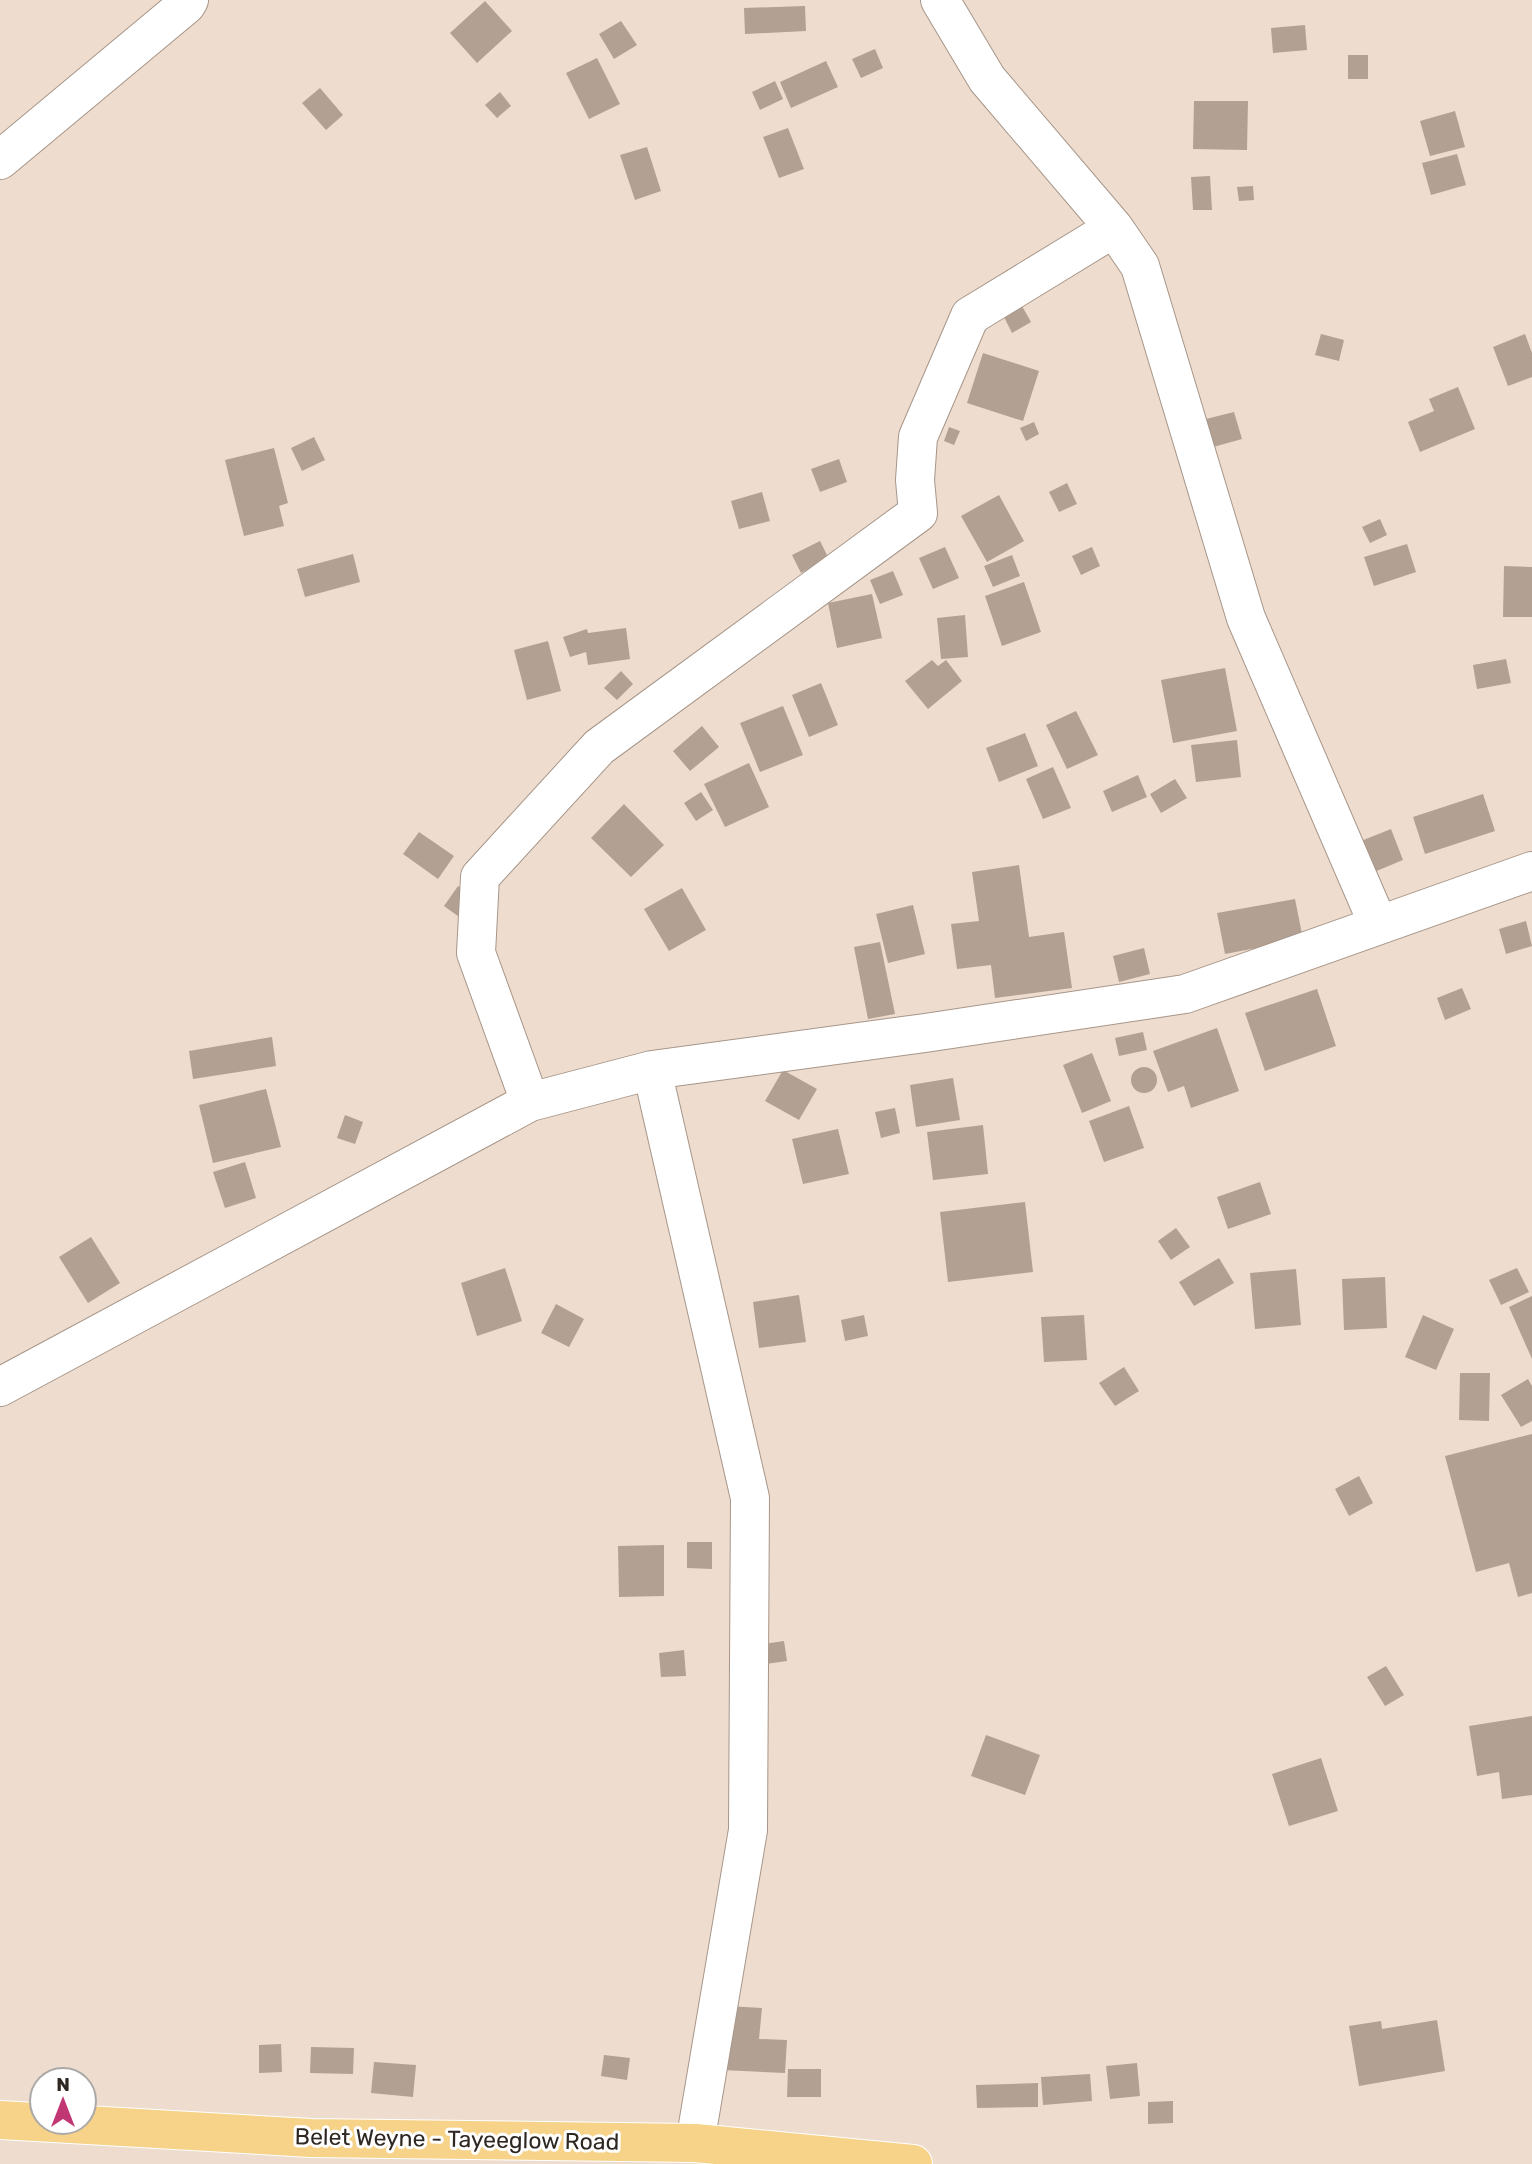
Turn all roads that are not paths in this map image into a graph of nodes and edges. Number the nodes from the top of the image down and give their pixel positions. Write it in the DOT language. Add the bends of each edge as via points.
graph roads {
  1 [pos="189,0"];
  2 [pos="940,0"];
  3 [pos="0,160"];
  4 [pos="1114,228"];
  5 [pos="1532,871"];
  6 [pos="1378,924"];
  7 [pos="652,1069"];
  8 [pos="530,1102"];
  9 [pos="0,1387"];
  10 [pos="0,2120"];
  11 [pos="695,2143"];
  12 [pos="913,2164"];
  1 -- 3 [label="street"];
  2 -- 4 [label="street" via="987,79"];
  4 -- 6 [label="street" via="1140,266 1246,618"];
  4 -- 8 [label="street" via="970,316 918,437 918,513 599,747 480,877 476,953"];
  5 -- 6 [label="street"];
  6 -- 7 [label="street" via="1185,994"];
  7 -- 8 [label="street"];
  7 -- 11 [label="street" via="750,1499 748,1830"];
  8 -- 9 [label="street"];
  10 -- 11 [label="main road, Belet Weyne - Tayeeglow Road" via="311,2138"];
  11 -- 12 [label="main road, Belet Weyne - Tayeeglow Road"];
}
